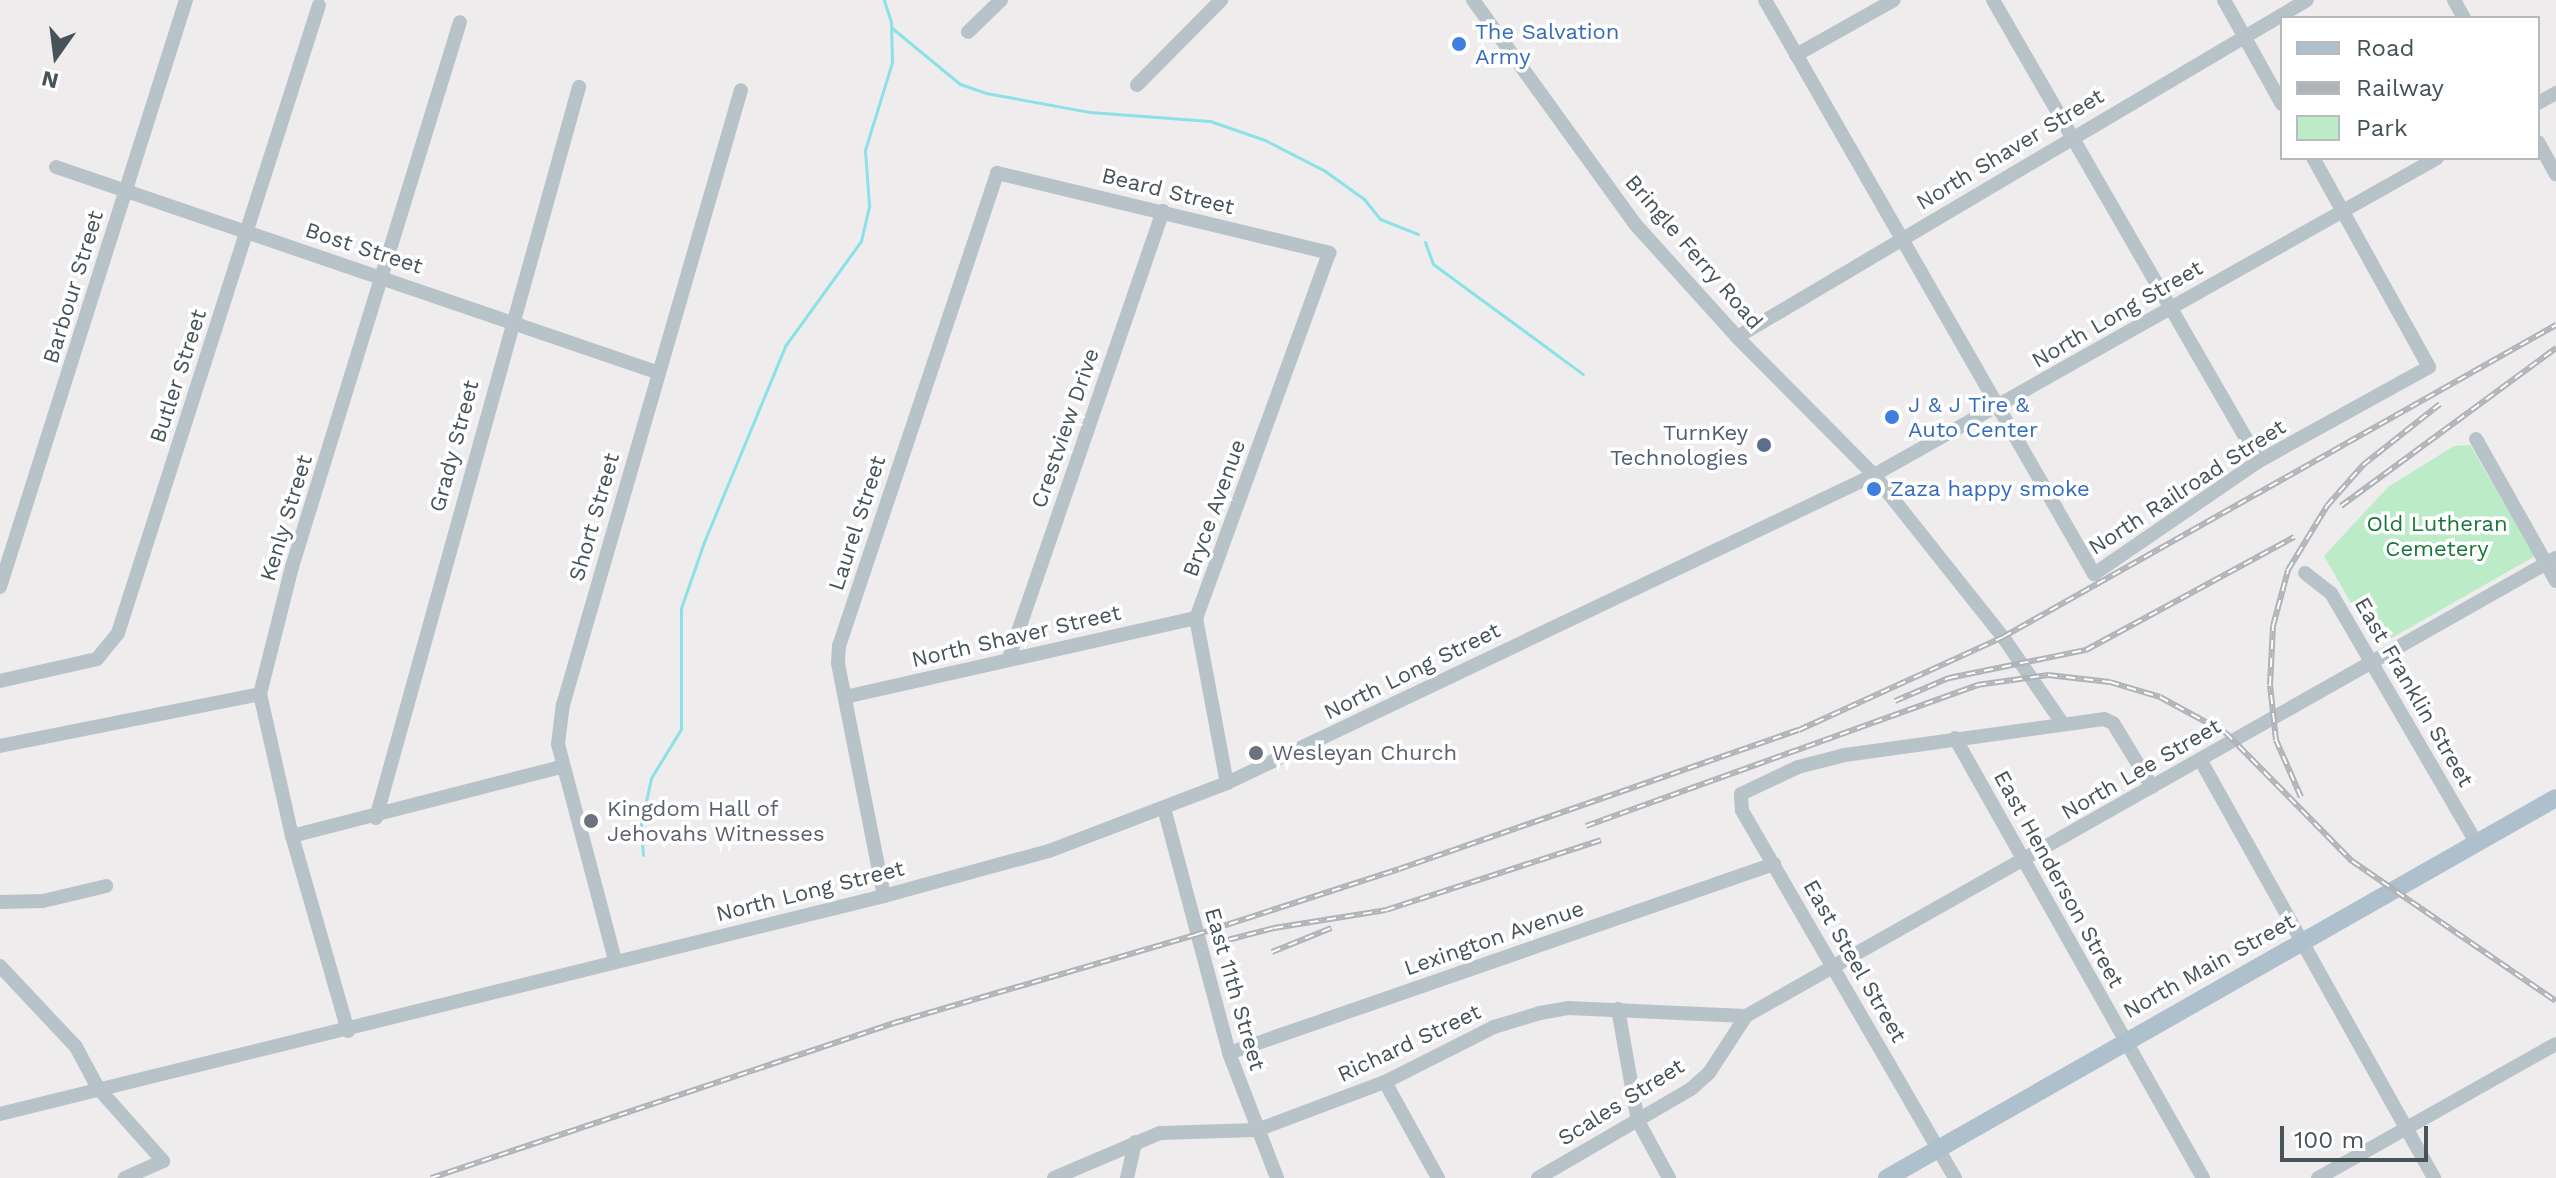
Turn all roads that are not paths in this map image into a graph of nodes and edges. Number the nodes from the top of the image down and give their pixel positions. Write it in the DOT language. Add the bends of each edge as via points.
graph roads {
  1 [pos="186,0"];
  2 [pos="1001,0"];
  3 [pos="1221,0"];
  4 [pos="1495,0"];
  5 [pos="1765,0"];
  6 [pos="1894,0"];
  7 [pos="1993,0"];
  8 [pos="2224,0"];
  9 [pos="2307,0"];
  10 [pos="1477,4"];
  11 [pos="319,5"];
  12 [pos="460,22"];
  13 [pos="968,32"];
  14 [pos="2244,36"];
  15 [pos="1796,55"];
  16 [pos="1137,85"];
  17 [pos="579,87"];
  18 [pos="741,90"];
  19 [pos="2280,100"];
  20 [pos="2072,137"];
  21 [pos="2540,146"];
  22 [pos="2314,160"];
  23 [pos="2433,160"];
  24 [pos="56,167"];
  25 [pos="997,173"];
  26 [pos="2556,174"];
  27 [pos="125,192"];
  28 [pos="2341,209"];
  29 [pos="1163,211"];
  30 [pos="247,235"];
  31 [pos="1901,239"];
  32 [pos="1329,253"];
  33 [pos="385,276"];
  34 [pos="2171,308"];
  35 [pos="510,324"];
  36 [pos="1737,337"];
  37 [pos="659,373"];
  38 [pos="1997,409"];
  39 [pos="2476,439"];
  40 [pos="2259,461"];
  41 [pos="1874,475"];
  42 [pos="2551,561"];
  43 [pos="2305,573"];
  44 [pos="2556,581"];
  45 [pos="0,587"];
  46 [pos="1196,618"];
  47 [pos="1009,658"];
  48 [pos="2373,663"];
  49 [pos="0,681"];
  50 [pos="260,694"];
  51 [pos="845,697"];
  52 [pos="2062,723"];
  53 [pos="1955,738"];
  54 [pos="0,746"];
  55 [pos="2201,761"];
  56 [pos="561,767"];
  57 [pos="1227,783"];
  58 [pos="2152,787"];
  59 [pos="2556,798"];
  60 [pos="1164,808"];
  61 [pos="376,818"];
  62 [pos="292,836"];
  63 [pos="2476,842"];
  64 [pos="2025,861"];
  65 [pos="1774,864"];
  66 [pos="106,886"];
  67 [pos="884,896"];
  68 [pos="0,902"];
  69 [pos="2304,940"];
  70 [pos="615,960"];
  71 [pos="0,966"];
  72 [pos="1831,968"];
  73 [pos="1618,1009"];
  74 [pos="1746,1016"];
  75 [pos="348,1031"];
  76 [pos="2125,1041"];
  77 [pos="2556,1044"];
  78 [pos="1229,1053"];
  79 [pos="1385,1082"];
  80 [pos="98,1088"];
  81 [pos="0,1114"];
  82 [pos="1638,1121"];
  83 [pos="2405,1128"];
  84 [pos="1257,1130"];
  85 [pos="1135,1142"];
  86 [pos="1939,1149"];
  87 [pos="125,1178"];
  88 [pos="1054,1178"];
  89 [pos="1127,1178"];
  90 [pos="1277,1178"];
  91 [pos="1438,1178"];
  92 [pos="1538,1178"];
  93 [pos="1669,1178"];
  94 [pos="1887,1178"];
  95 [pos="1955,1178"];
  96 [pos="2203,1178"];
  97 [pos="2318,1178"];
  98 [pos="2434,1178"];
  1 -- 27 [label="street, Barbour Street"];
  2 -- 13 [label="street"];
  3 -- 16 [label="street"];
  4 -- 10 [label="street"];
  5 -- 15 [label="street"];
  6 -- 15 [label="street"];
  7 -- 20 [label="street"];
  8 -- 14 [label="street"];
  9 -- 14 [label="street, North Shaver Street"];
  10 -- 36 [label="street, Bringle Ferry Road" via="1635,224"];
  11 -- 30 [label="street, Butler Street"];
  12 -- 33 [label="street, Kenly Street"];
  14 -- 19 [label="street"];
  14 -- 20 [label="street, North Shaver Street"];
  15 -- 31 [label="street"];
  17 -- 35 [label="street, Grady Street"];
  18 -- 37 [label="street, Short Street"];
  20 -- 31 [label="street, North Shaver Street"];
  20 -- 34 [label="street"];
  21 -- 26 [label="street"];
  22 -- 28 [label="street"];
  23 -- 28 [label="street, North Long Street"];
  24 -- 27 [label="street, Bost Street"];
  25 -- 29 [label="street, Beard Street"];
  25 -- 51 [label="street, Laurel Street" via="839,646"];
  27 -- 30 [label="street, Bost Street"];
  27 -- 45 [label="street, Barbour Street"];
  28 -- 34 [label="street, North Long Street"];
  28 -- 40 [label="street, North Railroad Street" via="2429,367"];
  29 -- 32 [label="street, Beard Street"];
  29 -- 47 [label="street, Crestview Drive"];
  30 -- 33 [label="street, Bost Street"];
  30 -- 49 [label="street, Butler Street" via="118,633 97,659"];
  31 -- 36 [label="street, North Shaver Street"];
  31 -- 38 [label="street"];
  32 -- 46 [label="street, Bryce Avenue"];
  33 -- 35 [label="street, Bost Street"];
  33 -- 50 [label="street, Kenly Street" via="292,567"];
  34 -- 38 [label="street, North Long Street"];
  34 -- 40 [label="street"];
  35 -- 37 [label="street, Bost Street"];
  35 -- 61 [label="street, Grady Street"];
  36 -- 41 [label="street, Bringle Ferry Road"];
  37 -- 56 [label="street, Short Street" via="563,705"];
  38 -- 40 [label="street, North Railroad Street" via="2094,574"];
  38 -- 41 [label="street, North Long Street"];
  39 -- 42 [label="street"];
  41 -- 52 [label="street" via="2022,663"];
  41 -- 57 [label="street, North Long Street"];
  42 -- 44 [label="street"];
  42 -- 48 [label="street, North Lee Street"];
  43 -- 48 [label="street, East Franklin Street" via="2331,593"];
  46 -- 47 [label="street, North Shaver Street"];
  46 -- 57 [label="street"];
  47 -- 51 [label="street, North Shaver Street"];
  48 -- 55 [label="street, North Lee Street"];
  48 -- 63 [label="street, East Franklin Street"];
  50 -- 54 [label="street"];
  50 -- 62 [label="street, Kenly Street"];
  51 -- 67 [label="street, Laurel Street"];
  52 -- 53 [label="street"];
  52 -- 58 [label="street" via="2113,723"];
  53 -- 64 [label="street, East Henderson Street"];
  53 -- 65 [label="street, East Steel Street" via="1798,767 1741,794 1742,810"];
  55 -- 58 [label="street, North Lee Street"];
  55 -- 69 [label="street"];
  56 -- 61 [label="street"];
  56 -- 70 [label="street, Short Street"];
  57 -- 60 [label="street, North Long Street"];
  58 -- 64 [label="street, North Lee Street"];
  59 -- 63 [label="main road, North Main Street"];
  60 -- 67 [label="street, North Long Street" via="1049,851"];
  60 -- 78 [label="street, East 11th Street"];
  61 -- 62 [label="street"];
  62 -- 75 [label="street, Kenly Street"];
  63 -- 69 [label="main road, North Main Street"];
  64 -- 72 [label="street, North Lee Street"];
  64 -- 76 [label="street, East Henderson Street"];
  65 -- 72 [label="street, East Steel Street"];
  65 -- 78 [label="street, Lexington Avenue"];
  66 -- 68 [label="street" via="43,901"];
  67 -- 70 [label="street, North Long Street"];
  69 -- 76 [label="main road, North Main Street"];
  69 -- 83 [label="street"];
  70 -- 75 [label="street, North Long Street"];
  71 -- 80 [label="street" via="76,1047"];
  72 -- 74 [label="street, North Lee Street"];
  72 -- 86 [label="street, East Steel Street"];
  73 -- 74 [label="street, Richard Street"];
  73 -- 79 [label="street, Richard Street" via="1568,1008 1511,1020"];
  73 -- 82 [label="street"];
  74 -- 82 [label="street, Scales Street" via="1709,1073"];
  75 -- 80 [label="street, North Long Street"];
  76 -- 86 [label="main road, North Main Street"];
  76 -- 96 [label="street, East Henderson Street"];
  77 -- 83 [label="street"];
  78 -- 84 [label="street, East 11th Street"];
  79 -- 84 [label="street, Richard Street"];
  79 -- 91 [label="street"];
  80 -- 81 [label="street, North Long Street"];
  80 -- 87 [label="street" via="163,1161"];
  82 -- 92 [label="street, Scales Street"];
  82 -- 93 [label="street"];
  83 -- 97 [label="street"];
  83 -- 98 [label="street"];
  84 -- 85 [label="street, Richard Street" via="1160,1133"];
  84 -- 90 [label="street, East 11th Street"];
  85 -- 88 [label="street, Richard Street"];
  85 -- 89 [label="street"];
  86 -- 94 [label="main road, North Main Street"];
  86 -- 95 [label="street, East Steel Street"];
}
